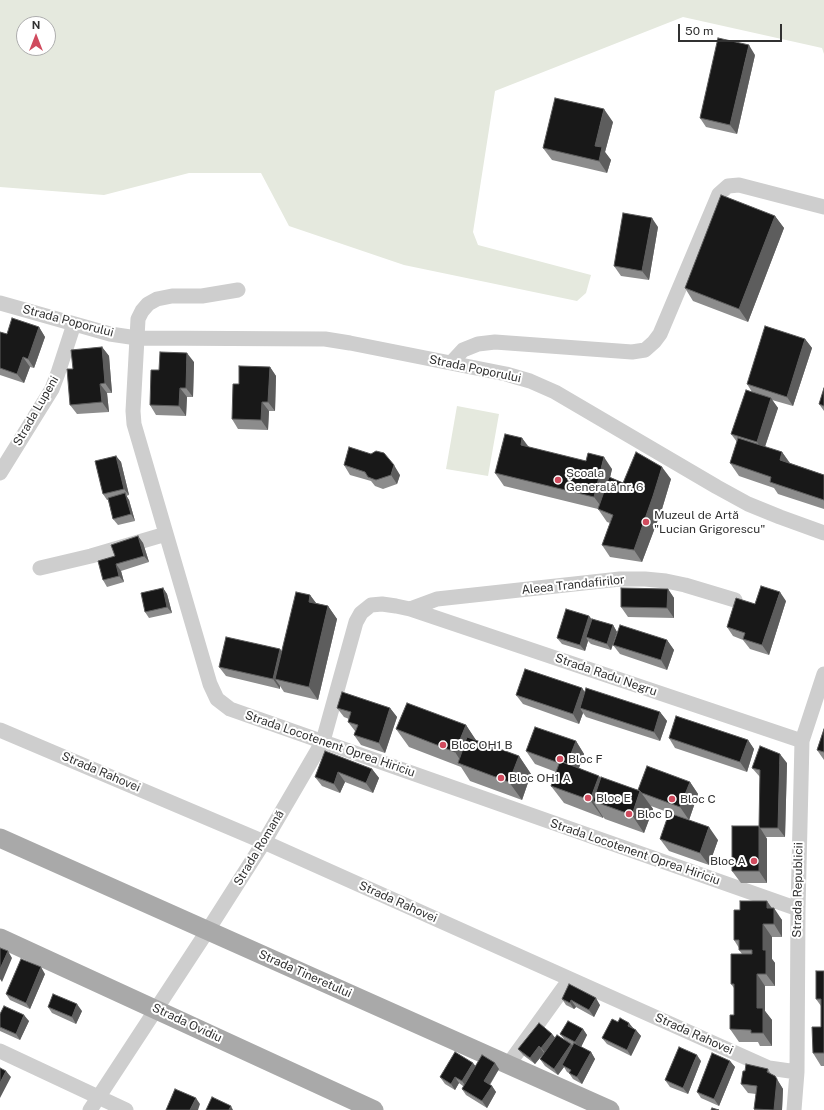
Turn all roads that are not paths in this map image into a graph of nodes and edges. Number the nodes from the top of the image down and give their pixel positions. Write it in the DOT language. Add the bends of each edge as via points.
graph roads {
  1 [pos="824,207"];
  2 [pos="238,290"];
  3 [pos="0,303"];
  4 [pos="74,324"];
  5 [pos="137,338"];
  6 [pos="451,363"];
  7 [pos="0,473"];
  8 [pos="824,533"];
  9 [pos="166,534"];
  10 [pos="40,568"];
  11 [pos="735,600"];
  12 [pos="410,609"];
  13 [pos="824,674"];
  14 [pos="0,730"];
  15 [pos="323,741"];
  16 [pos="802,741"];
  17 [pos="0,838"];
  18 [pos="264,842"];
  19 [pos="798,909"];
  20 [pos="208,930"];
  21 [pos="0,938"];
  22 [pos="570,979"];
  23 [pos="157,1009"];
  24 [pos="0,1051"];
  25 [pos="508,1065"];
  26 [pos="796,1072"];
  27 [pos="94,1104"];
  28 [pos="126,1110"];
  29 [pos="374,1110"];
  30 [pos="610,1110"];
  31 [pos="794,1110"];
  1 -- 6 [label="street" via="739,185 728,186 717,198 660,334 645,350 632,352 494,342 478,344 463,350"];
  2 -- 5 [label="street" via="157,299 142,310 138,319"];
  3 -- 4 [label="street, Strada Poporului"];
  4 -- 5 [label="street, Strada Poporului"];
  4 -- 7 [label="street, Strada Lupeni" via="52,389"];
  5 -- 6 [label="street, Strada Poporului" via="325,339"];
  5 -- 9 [label="street, Strada Locotenent Oprea Hiriciu" via="134,424"];
  6 -- 8 [label="street, Strada Poporului" via="506,374 555,392 748,504"];
  9 -- 10 [label="street"];
  9 -- 15 [label="street, Strada Locotenent Oprea Hiriciu" via="210,684 217,699 230,709"];
  11 -- 12 [label="street, Aleea Trandafirilor" via="666,581 620,579 437,599"];
  12 -- 15 [label="street, Strada Romană" via="382,604 371,605 356,622"];
  12 -- 16 [label="street, Strada Radu Negru"];
  13 -- 16 [label="street, Strada Republicii"];
  14 -- 18 [label="street, Strada Rahovei"];
  15 -- 18 [label="street, Strada Romană"];
  15 -- 19 [label="street, Strada Locotenent Oprea Hiriciu"];
  16 -- 19 [label="street, Strada Republicii"];
  17 -- 20 [label="main road, Strada Tineretului"];
  18 -- 20 [label="street, Strada Romană"];
  18 -- 22 [label="street, Strada Rahovei"];
  19 -- 26 [label="street, Strada Republicii"];
  20 -- 23 [label="street, Strada Romană"];
  20 -- 25 [label="main road, Strada Tineretului"];
  21 -- 23 [label="main road, Strada Ovidiu"];
  22 -- 25 [label="street"];
  22 -- 26 [label="street, Strada Rahovei" via="770,1068"];
  23 -- 27 [label="street, Strada Romană"];
  23 -- 29 [label="main road, Strada Ovidiu"];
  24 -- 27 [label="street"];
  25 -- 30 [label="main road, Strada Tineretului"];
  26 -- 31 [label="street, Strada Republicii"];
  27 -- 28 [label="street"];
}
